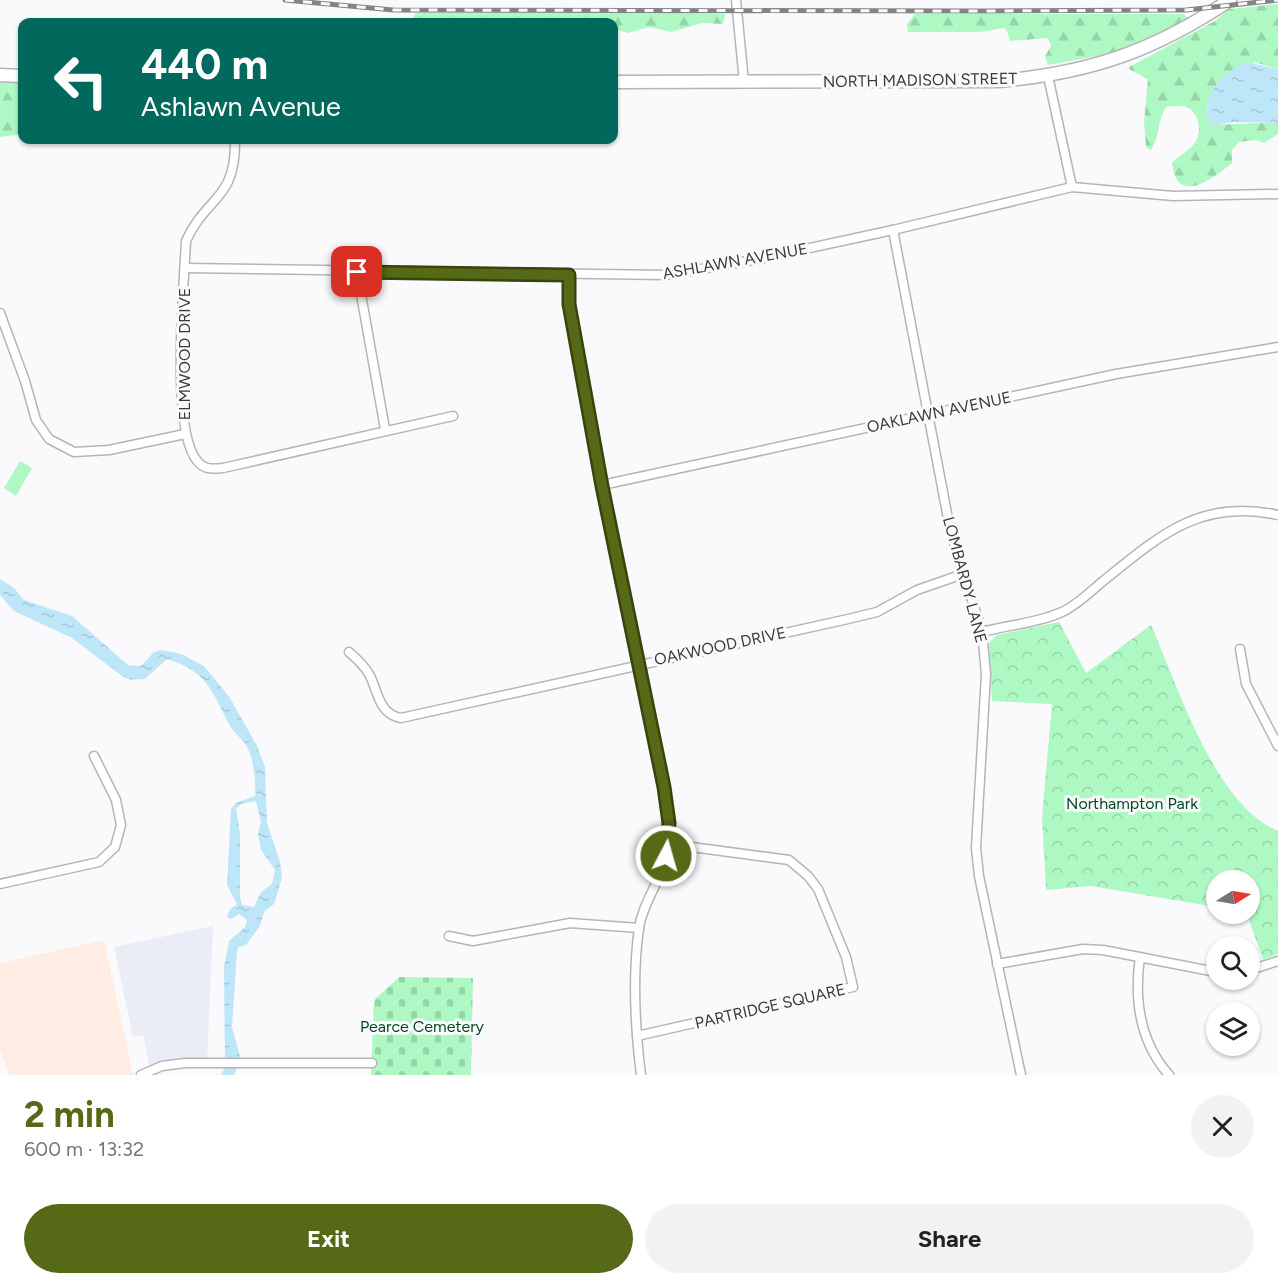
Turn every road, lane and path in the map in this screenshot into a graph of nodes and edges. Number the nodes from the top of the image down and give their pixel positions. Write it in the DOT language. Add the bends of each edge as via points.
graph roads {
  1 [pos="736,0"];
  2 [pos="1230,0"];
  3 [pos="0,75"];
  4 [pos="18,76"];
  5 [pos="1048,76"];
  6 [pos="618,82"];
  7 [pos="744,82"];
  8 [pos="235,144"];
  9 [pos="1072,187"];
  10 [pos="1278,194"];
  11 [pos="894,230"];
  12 [pos="185,268"];
  13 [pos="357,272"];
  14 [pos="569,275"];
  15 [pos="0,313"];
  16 [pos="1278,347"];
  17 [pos="928,414"];
  18 [pos="453,416"];
  19 [pos="385,429"];
  20 [pos="186,434"];
  21 [pos="602,486"];
  22 [pos="1278,515"];
  23 [pos="963,574"];
  24 [pos="982,632"];
  25 [pos="1240,649"];
  26 [pos="350,652"];
  27 [pos="638,664"];
  28 [pos="1278,746"];
  29 [pos="94,756"];
  30 [pos="669,844"];
  31 [pos="0,884"];
  32 [pos="639,928"];
  33 [pos="449,936"];
  34 [pos="1140,957"];
  35 [pos="1278,961"];
  36 [pos="997,964"];
  37 [pos="1260,967"];
  38 [pos="1206,970"];
  39 [pos="637,1036"];
  40 [pos="372,1063"];
  41 [pos="141,1075"];
  42 [pos="641,1075"];
  43 [pos="1021,1075"];
  44 [pos="1169,1075"];
  1 -- 7 [label="street"];
  2 -- 5 [label="street, NORTH MADISON STREET" via="1170,37 1108,63"];
  3 -- 4 [label="street"];
  5 -- 7 [label="street, NORTH MADISON STREET" via="999,81"];
  5 -- 9 [label="street"];
  6 -- 7 [label="street, NORTH MADISON STREET"];
  8 -- 12 [label="street, ELMWOOD DRIVE" via="231,178 191,231 186,241"];
  9 -- 10 [label="street, ASHLAWN AVENUE" via="1173,196"];
  9 -- 11 [label="street, ASHLAWN AVENUE"];
  11 -- 14 [label="street, ASHLAWN AVENUE" via="666,276"];
  11 -- 17 [label="street, LOMBARDY LANE"];
  12 -- 13 [label="street, ASHLAWN AVENUE"];
  12 -- 20 [label="street, ELMWOOD DRIVE" via="182,410"];
  13 -- 14 [label="street, ASHLAWN AVENUE"];
  13 -- 19 [label="street"];
  14 -- 21 [label="street" via="569,304"];
  15 -- 20 [label="street" via="36,420 49,439 74,452 108,450"];
  16 -- 17 [label="street, OAKLAWN AVENUE" via="1174,362"];
  17 -- 21 [label="street, OAKLAWN AVENUE"];
  17 -- 23 [label="street, LOMBARDY LANE" via="950,529"];
  18 -- 19 [label="street, ELMWOOD DRIVE"];
  19 -- 20 [label="street, ELMWOOD DRIVE" via="215,469 200,464"];
  21 -- 27 [label="street"];
  22 -- 24 [label="street" via="1231,510 1185,522 1159,537 1063,611"];
  23 -- 24 [label="street, LOMBARDY LANE"];
  23 -- 27 [label="street, OAKWOOD DRIVE" via="917,590 877,612"];
  24 -- 36 [label="street, LOMBARDY LANE" via="985,706 976,848"];
  25 -- 28 [label="street" via="1246,684"];
  26 -- 27 [label="street, OAKWOOD DRIVE" via="369,673 384,708 401,718"];
  27 -- 30 [label="street" via="664,787"];
  29 -- 31 [label="street" via="116,800 121,825 115,847 99,862"];
  30 -- 32 [label="street"];
  30 -- 39 [label="street, PARTRIDGE SQUARE" via="789,860 818,889 846,957 853,987"];
  32 -- 33 [label="street" via="570,923 473,941"];
  32 -- 39 [label="street"];
  34 -- 36 [label="street" via="1083,949"];
  34 -- 38 [label="street"];
  34 -- 44 [label="street" via="1140,1017 1150,1047"];
  35 -- 37 [label="street"];
  36 -- 43 [label="street, LOMBARDY LANE"];
  39 -- 42 [label="street"];
  40 -- 41 [label="street" via="172,1064"];
}
